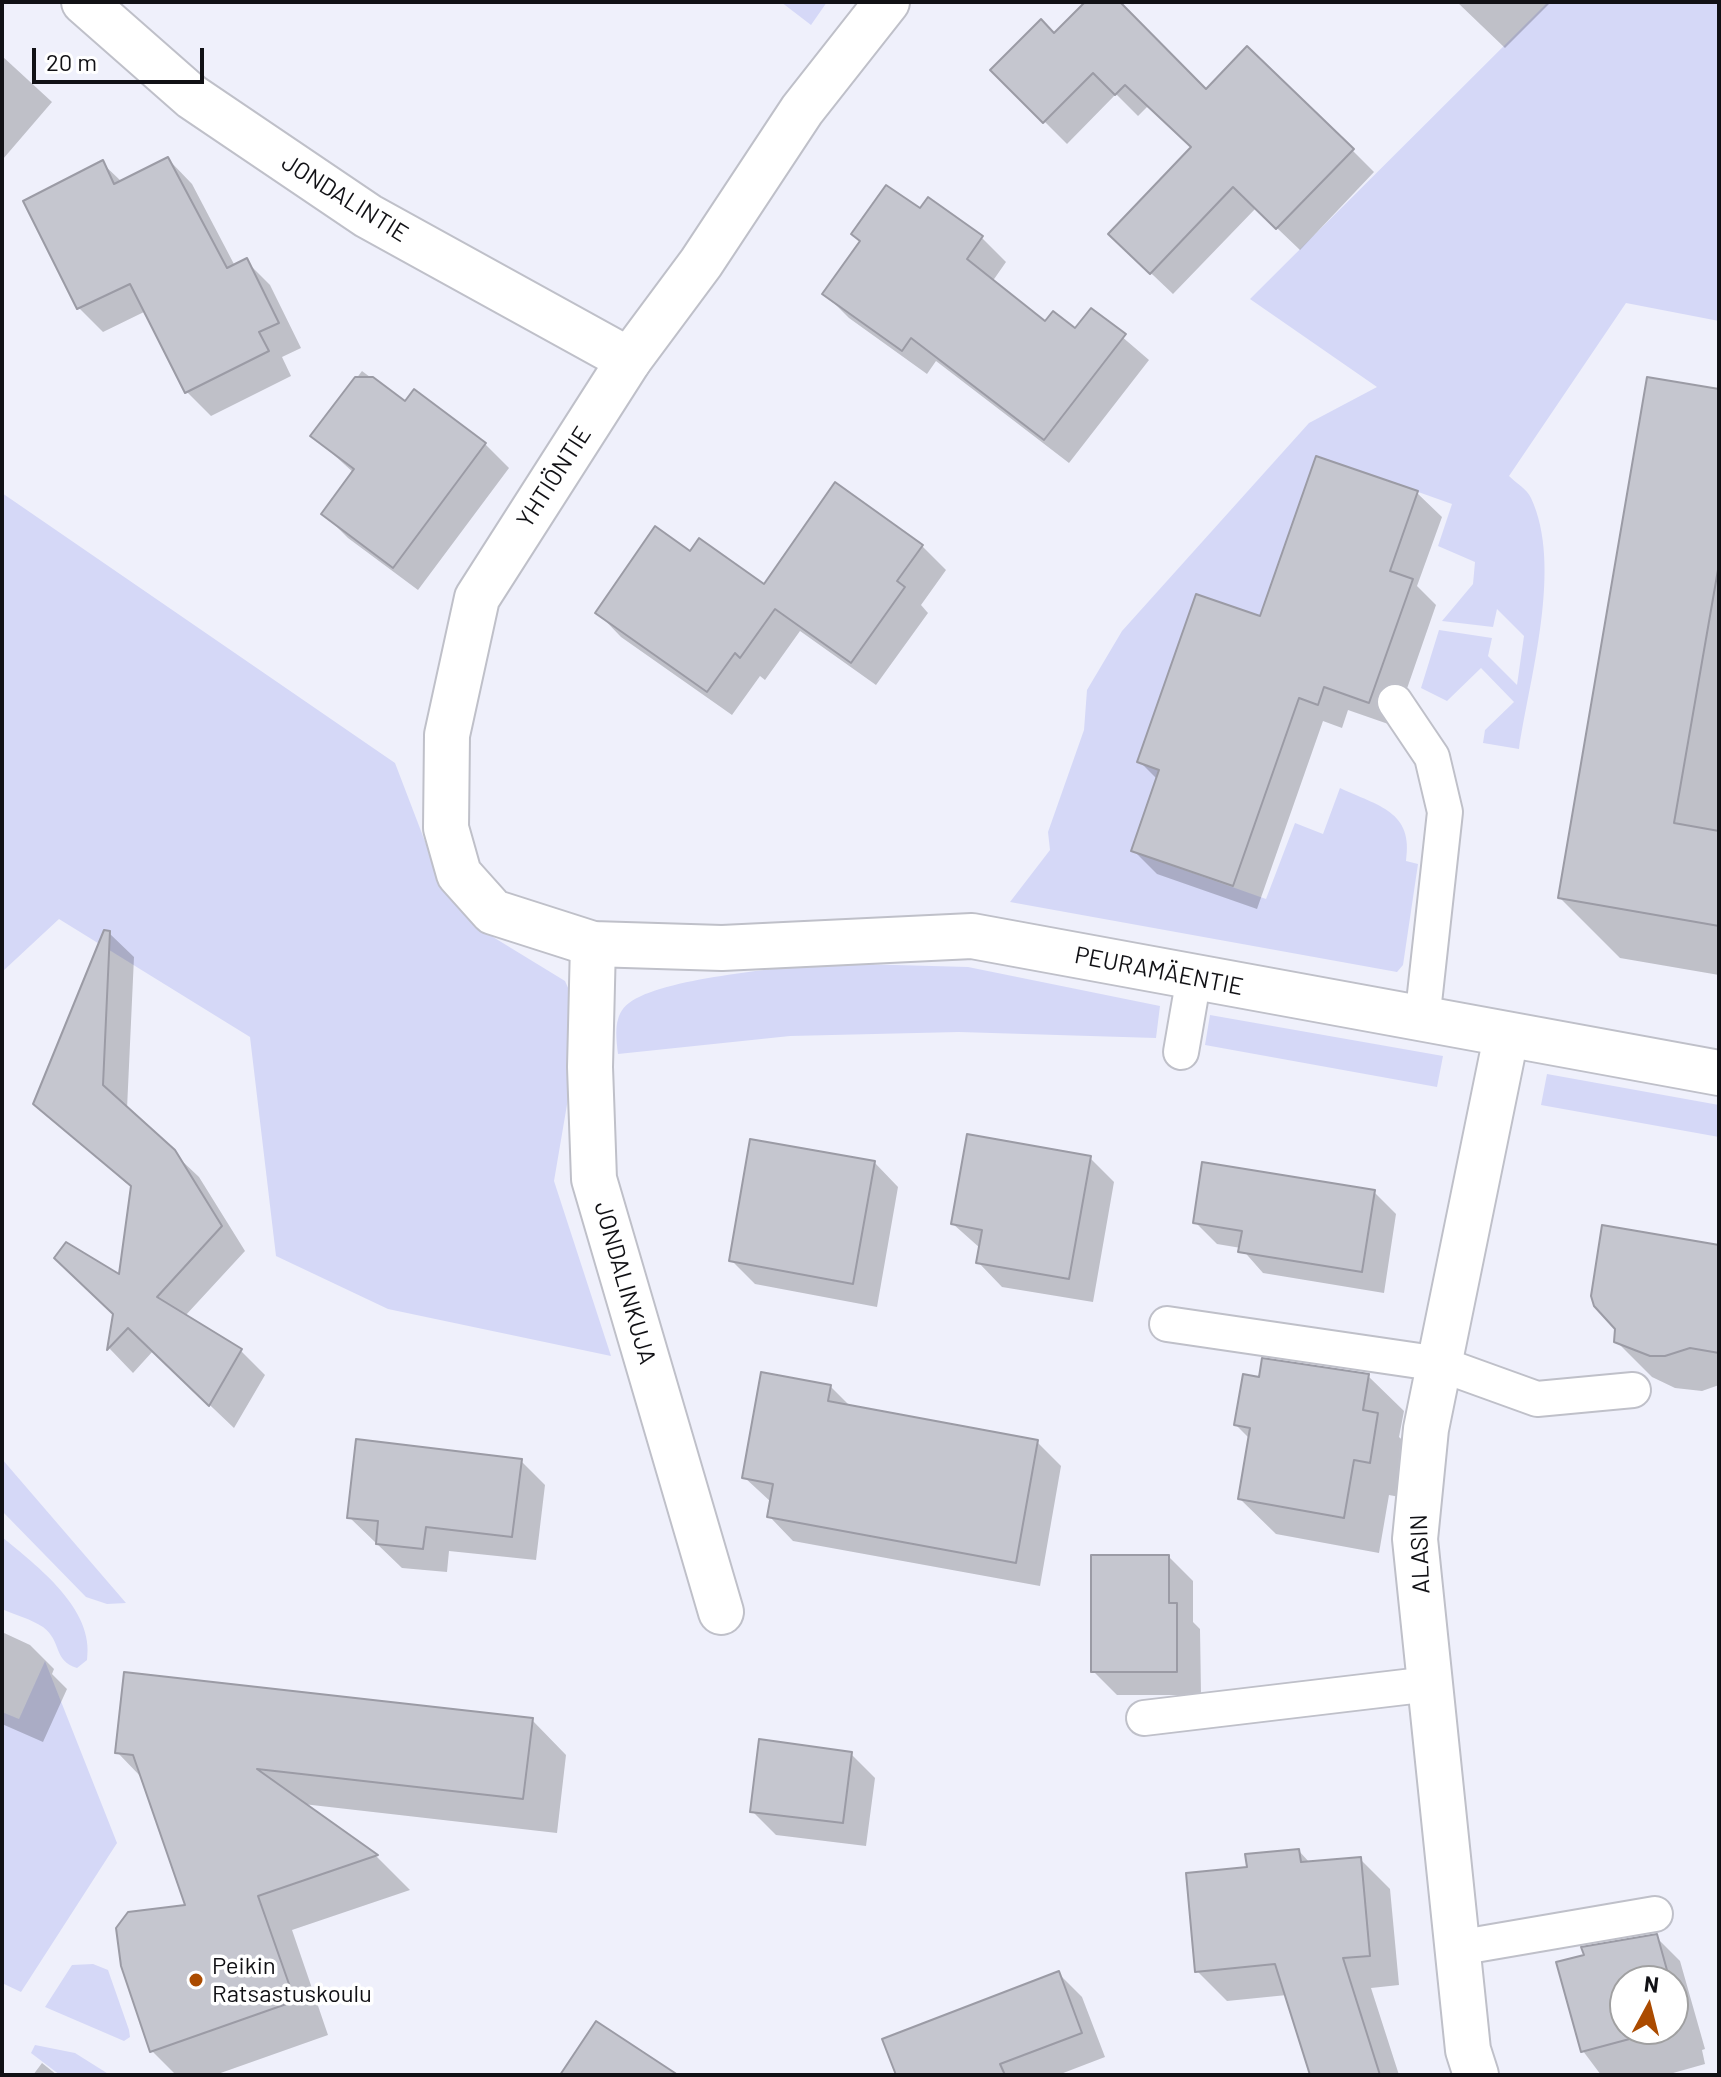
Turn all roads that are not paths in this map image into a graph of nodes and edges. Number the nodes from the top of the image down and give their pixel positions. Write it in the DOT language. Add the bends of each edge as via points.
graph roads {
  1 [pos="84,2"];
  2 [pos="887,2"];
  3 [pos="629,360"];
  4 [pos="1395,702"];
  5 [pos="593,944"];
  6 [pos="1194,977"];
  7 [pos="1422,1021"];
  8 [pos="1506,1037"];
  9 [pos="1181,1052"];
  10 [pos="1719,1073"];
  11 [pos="1167,1324"];
  12 [pos="1440,1364"];
  13 [pos="1633,1390"];
  14 [pos="721,1612"];
  15 [pos="1430,1684"];
  16 [pos="1144,1718"];
  17 [pos="1655,1914"];
  18 [pos="1457,1948"];
  19 [pos="1476,2075"];
  1 -- 3 [label="street, JONDALINTIE" via="192,97 368,216"];
  2 -- 3 [label="street, YHTIÖNTIE" via="802,110 701,263"];
  3 -- 5 [label="street, YHTIÖNTIE" via="477,598 447,735 446,828 459,874 493,912"];
  4 -- 7 [label="lane" via="1432,757 1445,812"];
  5 -- 6 [label="street, PEURAMÄENTIE" via="722,948 972,936"];
  5 -- 14 [label="street, JONDALINKUJA" via="594,1179"];
  6 -- 7 [label="street, PEURAMÄENTIE"];
  6 -- 9 [label="lane"];
  7 -- 8 [label="street, PEURAMÄENTIE"];
  8 -- 10 [label="street, PEURAMÄENTIE"];
  8 -- 12 [label="street, ALASIN"];
  11 -- 12 [label="lane"];
  12 -- 13 [label="lane" via="1537,1399"];
  12 -- 15 [label="street, ALASIN" via="1426,1429 1415,1539"];
  15 -- 16 [label="lane"];
  15 -- 18 [label="street, ALASIN"];
  17 -- 18 [label="lane"];
  18 -- 19 [label="street, ALASIN" via="1468,2050"];
}
